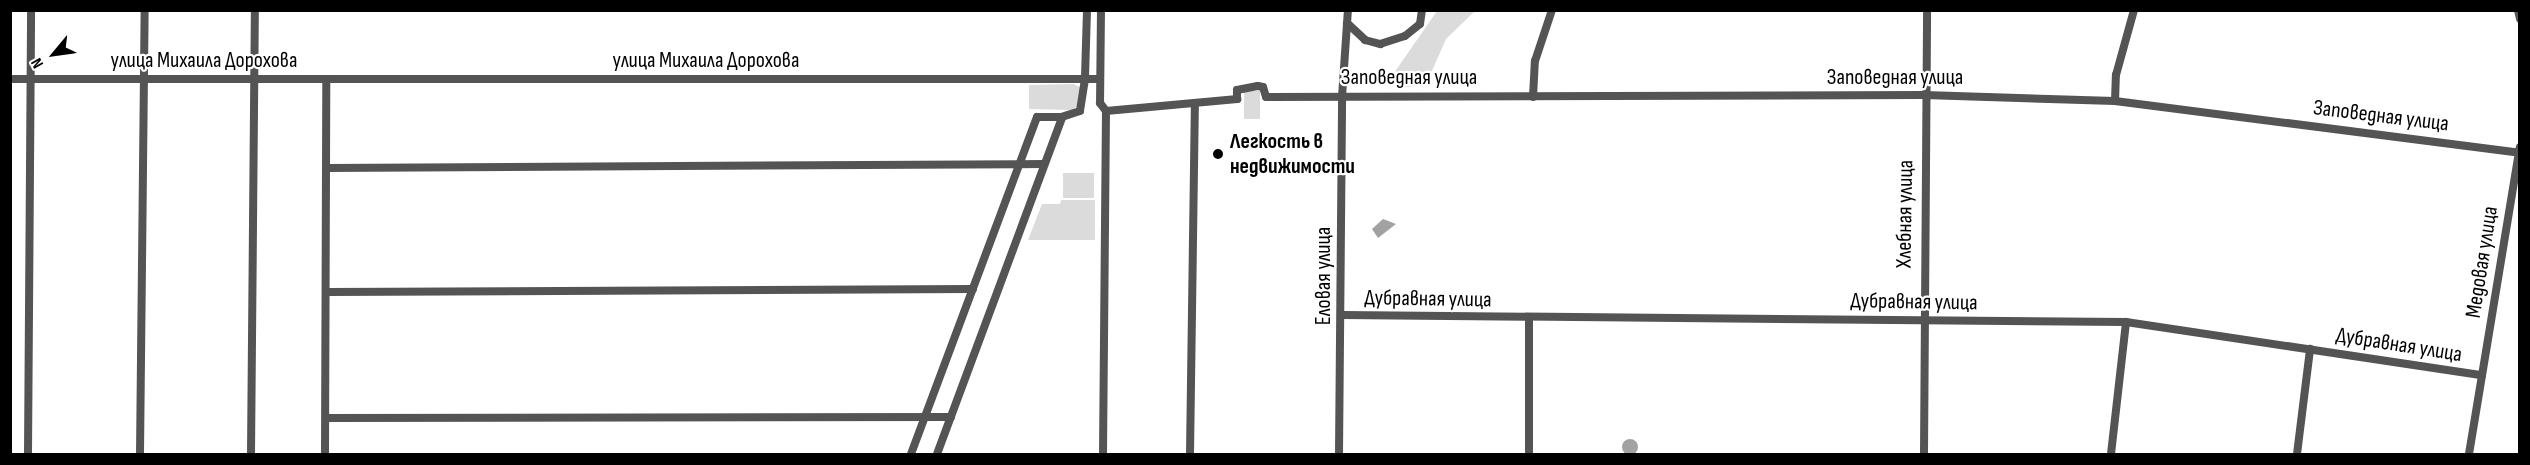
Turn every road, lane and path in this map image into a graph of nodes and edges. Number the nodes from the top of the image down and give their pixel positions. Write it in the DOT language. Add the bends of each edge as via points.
graph roads {
  1 [pos="31,10"];
  2 [pos="145,10"];
  3 [pos="255,10"];
  4 [pos="1087,10"];
  5 [pos="1101,10"];
  6 [pos="1348,10"];
  7 [pos="1422,10"];
  8 [pos="1552,10"];
  9 [pos="1927,10"];
  10 [pos="2134,10"];
  11 [pos="2518,10"];
  12 [pos="2520,18"];
  13 [pos="1347,23"];
  14 [pos="10,79"];
  15 [pos="30,79"];
  16 [pos="144,79"];
  17 [pos="256,79"];
  18 [pos="326,79"];
  19 [pos="1085,79"];
  20 [pos="1099,79"];
  21 [pos="1924,95"];
  22 [pos="1342,97"];
  23 [pos="1533,97"];
  24 [pos="2115,101"];
  25 [pos="1195,103"];
  26 [pos="1106,111"];
  27 [pos="1062,117"];
  28 [pos="2519,151"];
  29 [pos="1019,164"];
  30 [pos="1044,164"];
  31 [pos="326,168"];
  32 [pos="974,289"];
  33 [pos="327,292"];
  34 [pos="1342,315"];
  35 [pos="1529,318"];
  36 [pos="1922,320"];
  37 [pos="2126,321"];
  38 [pos="2310,349"];
  39 [pos="2482,375"];
  40 [pos="926,417"];
  41 [pos="951,417"];
  42 [pos="326,418"];
  43 [pos="28,454"];
  44 [pos="140,454"];
  45 [pos="251,454"];
  46 [pos="325,454"];
  47 [pos="911,454"];
  48 [pos="937,454"];
  49 [pos="1103,454"];
  50 [pos="1190,454"];
  51 [pos="1339,454"];
  52 [pos="1529,454"];
  53 [pos="1924,454"];
  54 [pos="2111,454"];
  55 [pos="2297,454"];
  56 [pos="2469,454"];
  1 -- 15 [label="street"];
  2 -- 16 [label="street"];
  3 -- 17 [label="street"];
  4 -- 19 [label="street"];
  5 -- 20 [label="street"];
  6 -- 13 [label="street, Еловая улица"];
  7 -- 13 [label="street" via="1420,24 1405,36 1380,44 1365,40"];
  8 -- 23 [label="street" via="1535,61"];
  9 -- 21 [label="street, Хлебная улица"];
  10 -- 24 [label="street" via="2116,75"];
  11 -- 12 [label="street"];
  13 -- 22 [label="street, Еловая улица"];
  14 -- 15 [label="street, улица Михаила Дорохова"];
  15 -- 16 [label="street, улица Михаила Дорохова"];
  15 -- 43 [label="street"];
  16 -- 17 [label="street, улица Михаила Дорохова"];
  16 -- 44 [label="street"];
  17 -- 18 [label="street, улица Михаила Дорохова"];
  17 -- 45 [label="street"];
  18 -- 19 [label="street, улица Михаила Дорохова"];
  18 -- 31 [label="street, улица Михаила Дорохова"];
  19 -- 20 [label="street, улица Михаила Дорохова"];
  19 -- 27 [label="street" via="1080,111"];
  20 -- 26 [label="street" via="1100,103"];
  21 -- 23 [label="street, Заповедная улица"];
  21 -- 24 [label="street, Заповедная улица"];
  21 -- 36 [label="street, Хлебная улица"];
  22 -- 23 [label="street, Заповедная улица"];
  22 -- 25 [label="street, Заповедная улица" via="1266,97 1263,87 1246,86 1237,90 1237,99"];
  22 -- 34 [label="street, Еловая улица"];
  24 -- 28 [label="street, Заповедная улица"];
  25 -- 26 [label="street"];
  25 -- 50 [label="street"];
  26 -- 49 [label="street"];
  27 -- 29 [label="street" via="1037,117"];
  27 -- 30 [label="street"];
  28 -- 39 [label="street, Медовая улица"];
  29 -- 30 [label="street"];
  29 -- 31 [label="street"];
  29 -- 32 [label="street"];
  30 -- 41 [label="street"];
  31 -- 33 [label="street, улица Михаила Дорохова"];
  32 -- 33 [label="street"];
  32 -- 40 [label="street"];
  33 -- 42 [label="street, улица Михаила Дорохова"];
  34 -- 35 [label="street, Дубравная улица"];
  34 -- 51 [label="street, Еловая улица"];
  35 -- 36 [label="street, Дубравная улица"];
  35 -- 52 [label="street"];
  36 -- 37 [label="street, Дубравная улица"];
  36 -- 53 [label="street, Хлебная улица"];
  37 -- 38 [label="street, Дубравная улица"];
  37 -- 54 [label="street"];
  38 -- 39 [label="street, Дубравная улица"];
  38 -- 55 [label="street"];
  39 -- 56 [label="street, Медовая улица"];
  40 -- 41 [label="street"];
  40 -- 42 [label="street"];
  40 -- 47 [label="street"];
  41 -- 48 [label="street"];
  42 -- 46 [label="street, улица Михаила Дорохова"];
}
